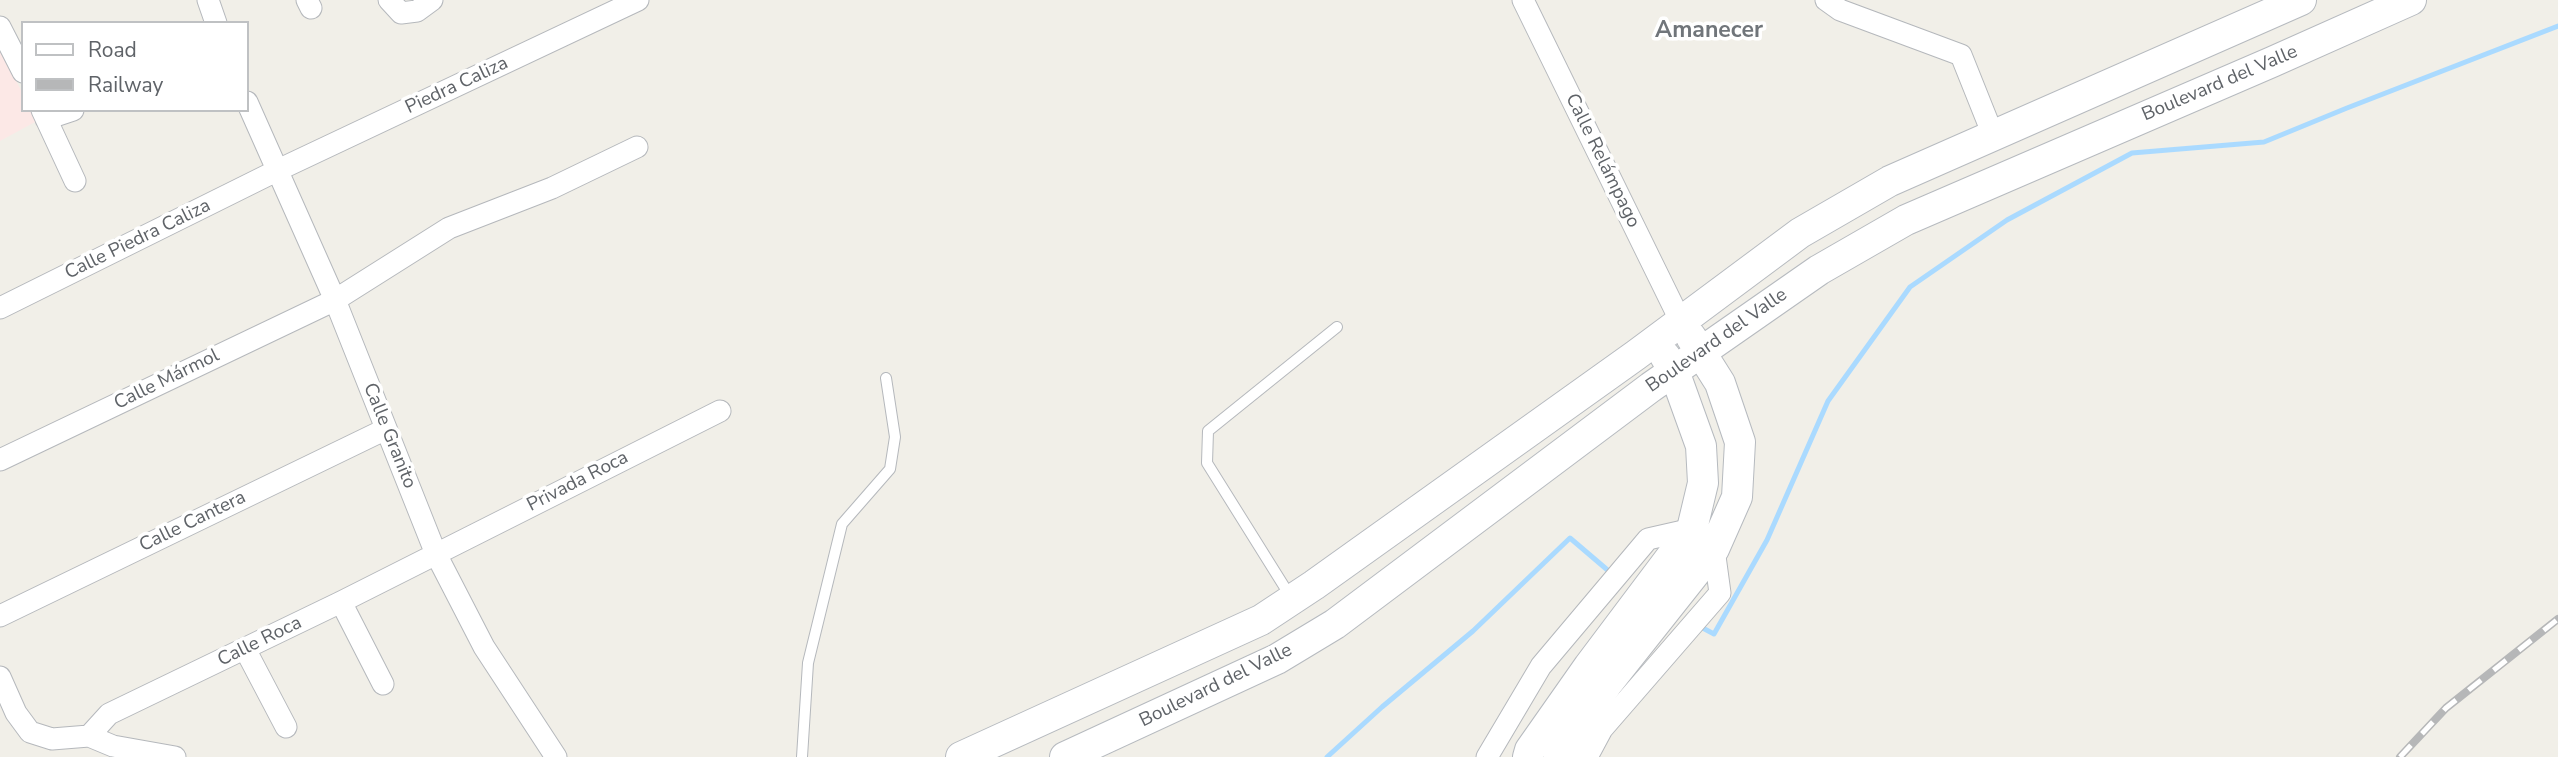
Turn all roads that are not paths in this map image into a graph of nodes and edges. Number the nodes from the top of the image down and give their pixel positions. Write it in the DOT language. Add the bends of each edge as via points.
graph roads {
  1 [pos="208,0"];
  2 [pos="390,0"];
  3 [pos="432,0"];
  4 [pos="638,0"];
  5 [pos="1523,0"];
  6 [pos="1826,0"];
  7 [pos="2301,0"];
  8 [pos="2412,0"];
  9 [pos="215,21"];
  10 [pos="0,27"];
  11 [pos="2230,32"];
  12 [pos="21,68"];
  13 [pos="2241,76"];
  14 [pos="248,104"];
  15 [pos="61,112"];
  16 [pos="44,115"];
  17 [pos="1993,135"];
  18 [pos="637,147"];
  19 [pos="276,172"];
  20 [pos="75,181"];
  21 [pos="335,300"];
  22 [pos="0,308"];
  23 [pos="1681,322"];
  24 [pos="1337,327"];
  25 [pos="1656,340"];
  26 [pos="1700,353"];
  27 [pos="1674,371"];
  28 [pos="886,378"];
  29 [pos="720,411"];
  30 [pos="386,429"];
  31 [pos="0,460"];
  32 [pos="1692,529"];
  33 [pos="1714,549"];
  34 [pos="436,554"];
  35 [pos="1292,599"];
  36 [pos="341,602"];
  37 [pos="0,616"];
  38 [pos="245,649"];
  39 [pos="0,677"];
  40 [pos="383,684"];
  41 [pos="286,727"];
  42 [pos="89,736"];
  43 [pos="174,757"];
  44 [pos="556,757"];
  45 [pos="802,757"];
  46 [pos="961,757"];
  47 [pos="1065,757"];
  48 [pos="1487,757"];
  49 [pos="1528,757"];
  50 [pos="1559,757"];
  51 [pos="1587,757"];
  1 -- 9 [label="street"];
  2 -- 3 [label="street" via="401,13"];
  4 -- 19 [label="street, Piedra Caliza"];
  5 -- 23 [label="street, Calle Relámpago"];
  6 -- 17 [label="street" via="1840,10 1961,55"];
  7 -- 11 [label="street, Boulevard del Valle"];
  8 -- 13 [label="street, Boulevard del Valle"];
  10 -- 12 [label="street"];
  11 -- 13 [label="street"];
  11 -- 17 [label="street, Boulevard del Valle"];
  13 -- 26 [label="street, Boulevard del Valle" via="1906,219 1819,270"];
  14 -- 19 [label="street, Calle Granito"];
  15 -- 16 [label="street"];
  16 -- 20 [label="street"];
  17 -- 23 [label="street, Boulevard del Valle" via="1890,181 1800,233"];
  18 -- 21 [label="street, Calle Mármol" via="552,188 449,228"];
  19 -- 21 [label="street, Calle Granito"];
  19 -- 22 [label="street, Calle Piedra Caliza"];
  21 -- 30 [label="street, Calle Granito"];
  21 -- 31 [label="street, Calle Mármol"];
  23 -- 25 [label="street, Boulevard del Valle"];
  23 -- 26 [label="street"];
  24 -- 35 [label="lane" via="1208,431 1207,463"];
  25 -- 27 [label="street"];
  25 -- 35 [label="street, Boulevard del Valle"];
  26 -- 27 [label="street, Boulevard del Valle"];
  26 -- 33 [label="street" via="1720,383 1740,442 1737,497"];
  27 -- 32 [label="street" via="1701,446 1703,483"];
  27 -- 47 [label="street, Boulevard del Valle" via="1335,624 1277,659"];
  28 -- 45 [label="lane" via="895,437 890,469 842,524 808,663"];
  29 -- 34 [label="street, Privada Roca"];
  30 -- 34 [label="street, Calle Granito"];
  30 -- 37 [label="street, Calle Cantera"];
  32 -- 48 [label="street" via="1648,540 1541,666"];
  32 -- 49 [label="street" via="1589,666"];
  33 -- 50 [label="street" via="1607,684"];
  33 -- 51 [label="street" via="1720,593 1602,729"];
  34 -- 36 [label="street, Calle Roca"];
  34 -- 44 [label="street, Calle Granito" via="484,647"];
  35 -- 46 [label="street, Boulevard del Valle" via="1261,620"];
  36 -- 38 [label="street, Calle Roca"];
  36 -- 40 [label="street"];
  38 -- 41 [label="street"];
  38 -- 42 [label="street, Calle Roca" via="109,714"];
  39 -- 42 [label="street" via="30,732 52,739"];
  42 -- 43 [label="street" via="113,746"];
}
